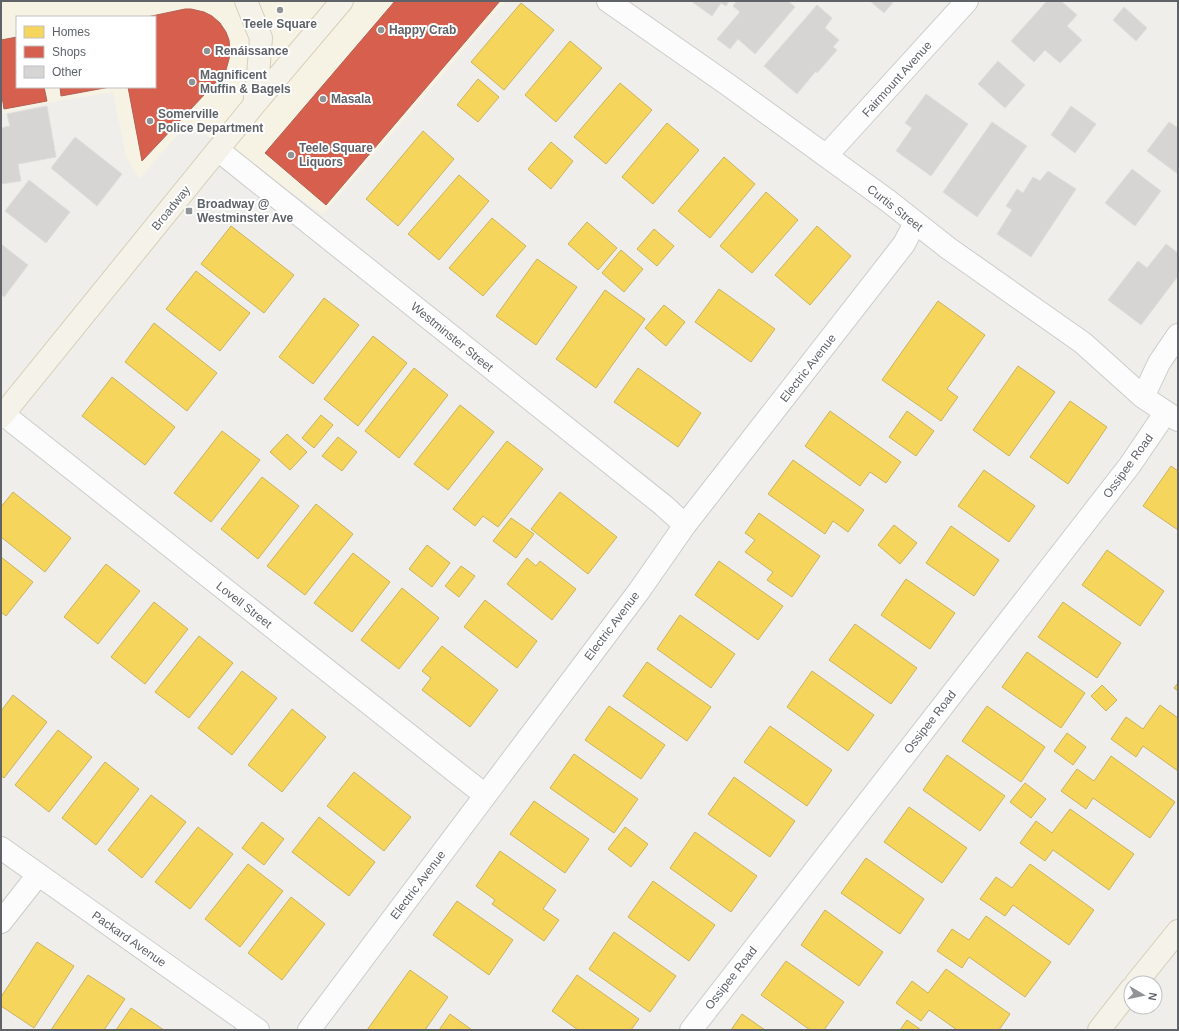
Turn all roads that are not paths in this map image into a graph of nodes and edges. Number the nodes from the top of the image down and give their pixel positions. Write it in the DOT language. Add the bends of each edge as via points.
graph roads {
  1 [pos="246,1"];
  2 [pos="342,1"];
  3 [pos="608,1"];
  4 [pos="967,1"];
  5 [pos="254,106"];
  6 [pos="218,150"];
  7 [pos="826,156"];
  8 [pos="915,223"];
  9 [pos="1178,335"];
  10 [pos="1143,397"];
  11 [pos="2,416"];
  12 [pos="1172,416"];
  13 [pos="685,525"];
  14 [pos="485,796"];
  15 [pos="1,848"];
  16 [pos="38,875"];
  17 [pos="1,922"];
  18 [pos="1178,931"];
  19 [pos="1142,975"];
  20 [pos="1123,999"];
  21 [pos="258,1030"];
  22 [pos="310,1030"];
  23 [pos="691,1030"];
  24 [pos="1098,1030"];
  1 -- 5 [label="main road" via="261,38"];
  2 -- 5 [label="main road, Broadway"];
  3 -- 7 [label="street, Curtis Street"];
  4 -- 7 [label="street, Fairmount Avenue"];
  5 -- 6 [label="main road, Broadway"];
  6 -- 11 [label="main road, Broadway"];
  6 -- 13 [label="street, Westminster Street"];
  7 -- 8 [label="street, Curtis Street"];
  8 -- 10 [label="street, Curtis Street" via="1083,343"];
  8 -- 13 [label="street, Electric Avenue" via="904,244"];
  9 -- 10 [label="street" via="1159,363"];
  10 -- 12 [label="street, Curtis Street"];
  11 -- 14 [label="street, Lovell Street"];
  12 -- 23 [label="street, Ossipee Road" via="1130,465"];
  13 -- 14 [label="street, Electric Avenue" via="639,591"];
  14 -- 22 [label="street, Electric Avenue"];
  15 -- 16 [label="street, Packard Avenue"];
  16 -- 17 [label="street"];
  16 -- 21 [label="street, Packard Avenue"];
  18 -- 19 [label="main road"];
  20 -- 24 [label="main road"];
}
